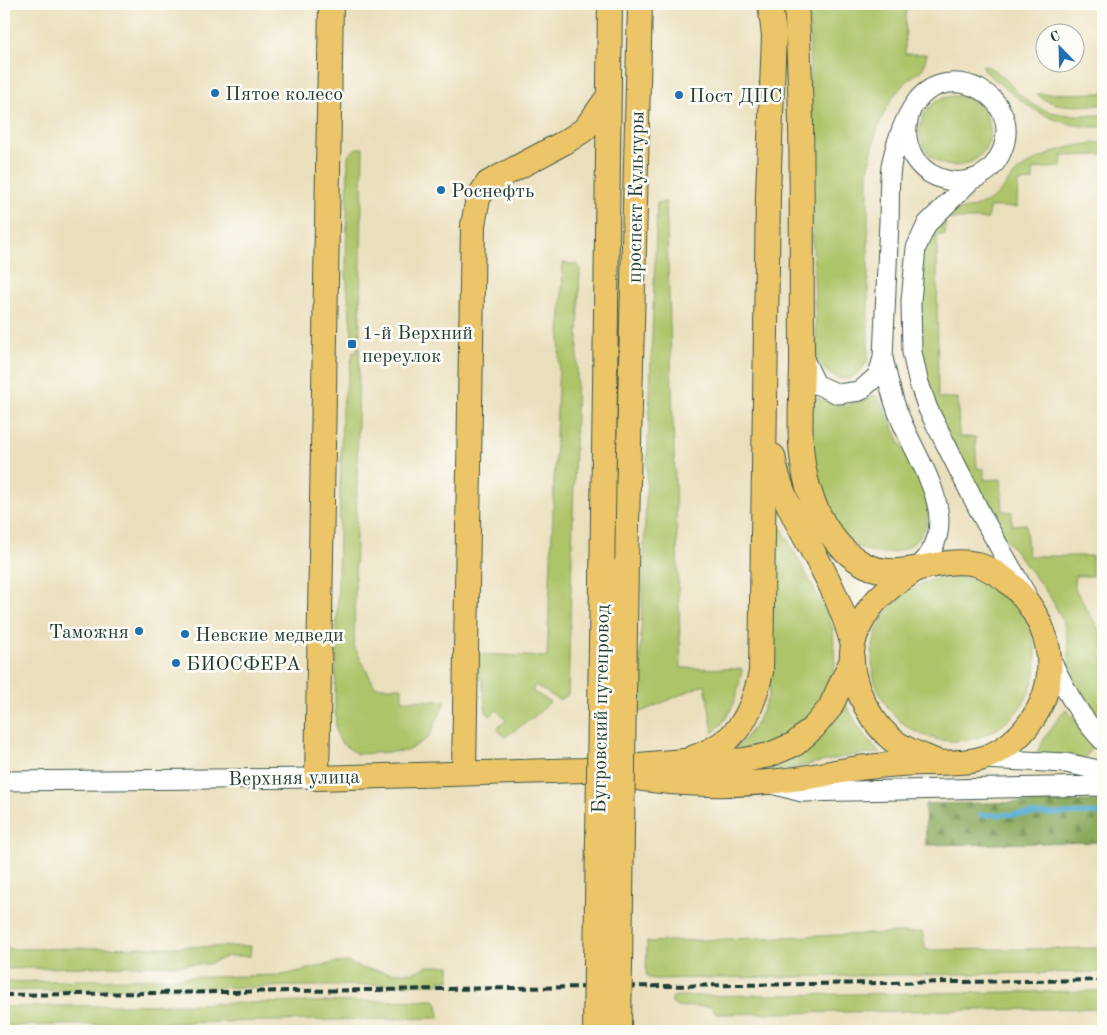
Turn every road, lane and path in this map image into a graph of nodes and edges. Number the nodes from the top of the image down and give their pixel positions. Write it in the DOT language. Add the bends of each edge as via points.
graph roads {
  1 [pos="331,4"];
  2 [pos="610,4"];
  3 [pos="640,4"];
  4 [pos="657,4"];
  5 [pos="770,4"];
  6 [pos="796,4"];
  7 [pos="638,77"];
  8 [pos="608,97"];
  9 [pos="911,110"];
  10 [pos="972,179"];
  11 [pos="802,355"];
  12 [pos="883,358"];
  13 [pos="605,387"];
  14 [pos="629,391"];
  15 [pos="766,414"];
  16 [pos="916,569"];
  17 [pos="1039,619"];
  18 [pos="853,653"];
  19 [pos="1050,658"];
  20 [pos="1103,741"];
  21 [pos="982,759"];
  22 [pos="683,761"];
  23 [pos="939,763"];
  24 [pos="584,770"];
  25 [pos="1103,771"];
  26 [pos="464,772"];
  27 [pos="317,778"];
  28 [pos="4,781"];
  29 [pos="766,782"];
  30 [pos="1103,786"];
  31 [pos="594,1031"];
  32 [pos="619,1031"];
  1 -- 27 [label="main road"];
  2 -- 8 [label="main road, проспект Культуры"];
  3 -- 7 [label="main road, проспект Культуры"];
  4 -- 7 [label="main road"];
  5 -- 15 [label="main road" via="774,35 768,194"];
  6 -- 11 [label="main road"];
  7 -- 14 [label="main road, проспект Культуры"];
  8 -- 13 [label="main road, проспект Культуры"];
  8 -- 26 [label="main road" via="585,129 568,142 495,178 478,198 473,225"];
  9 -- 10 [label="street" via="907,138 918,165 943,180"];
  9 -- 10 [label="street" via="923,94 950,82 978,87 993,99 1006,125 1004,145 996,162"];
  9 -- 12 [label="street" via="892,162"];
  10 -- 17 [label="street" via="927,224 916,248 911,301 912,352 918,380 938,430"];
  11 -- 12 [label="street" via="816,384 838,394 860,391 878,375"];
  11 -- 16 [label="main road" via="803,464 808,488 831,537 843,550 867,566 892,573"];
  12 -- 16 [label="street" via="900,420 930,481 939,509 938,536 927,559"];
  13 -- 31 [label="main road, Бугровский путепровод, bridge"];
  14 -- 32 [label="main road, Бугровский путепровод, bridge"];
  15 -- 18 [label="main road" via="776,474 786,502 838,600"];
  15 -- 22 [label="main road" via="761,672 756,696 745,719 727,742"];
  16 -- 17 [label="main road, Верхняя улица" via="943,562 975,564 1002,576"];
  16 -- 18 [label="main road, Верхняя улица" via="891,586 871,607"];
  17 -- 19 [label="main road, Верхняя улица"];
  18 -- 22 [label="main road, Верхняя улица" via="830,708 794,744 769,755 744,760"];
  18 -- 23 [label="main road" via="857,688 870,713 888,736"];
  19 -- 20 [label="street" via="1084,722"];
  19 -- 21 [label="main road, Верхняя улица" via="1048,684 1040,709 1005,748"];
  21 -- 23 [label="main road, Верхняя улица"];
  21 -- 25 [label="street" via="1066,763"];
  22 -- 24 [label="main road, Верхняя улица"];
  23 -- 29 [label="main road, Верхняя улица" via="865,767"];
  24 -- 26 [label="main road, Верхняя улица"];
  24 -- 29 [label="main road, Верхняя улица" via="660,782"];
  26 -- 27 [label="main road, Верхняя улица"];
  27 -- 28 [label="street, Верхняя улица"];
  29 -- 30 [label="street" via="802,792"];
}
